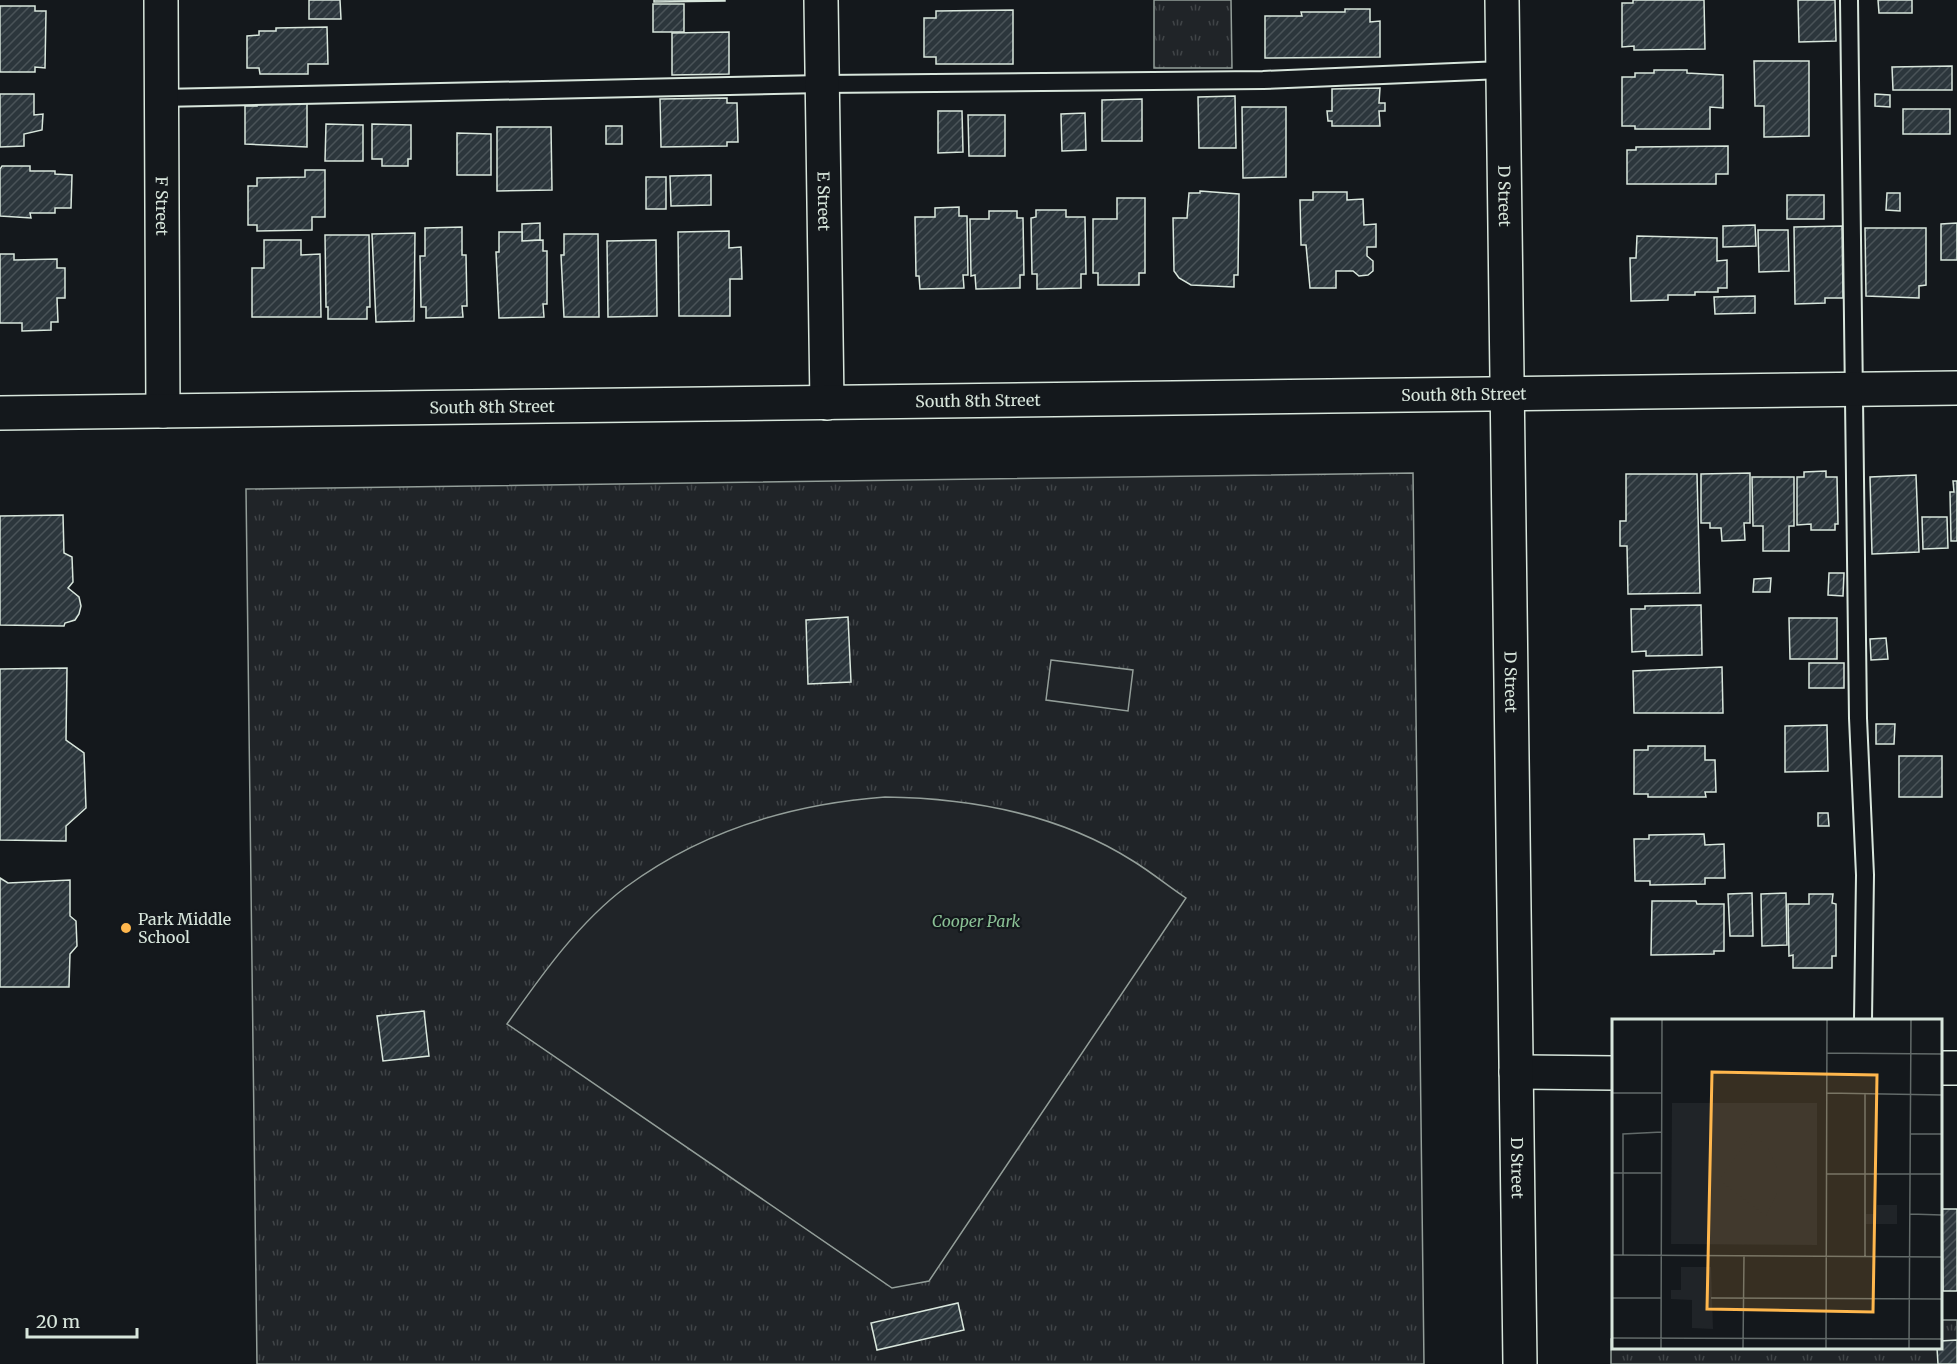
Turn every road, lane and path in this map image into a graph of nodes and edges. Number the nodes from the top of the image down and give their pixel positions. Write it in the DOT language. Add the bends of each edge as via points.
graph roads {
  1 [pos="161,0"];
  2 [pos="821,0"];
  3 [pos="1502,0"];
  4 [pos="1849,0"];
  5 [pos="1502,70"];
  6 [pos="822,84"];
  7 [pos="160,98"];
  8 [pos="1957,388"];
  9 [pos="1856,389"];
  10 [pos="1507,394"];
  11 [pos="827,403"];
  12 [pos="163,411"];
  13 [pos="0,413"];
  14 [pos="1863,1019"];
  15 [pos="1516,1072"];
  16 [pos="1612,1072"];
  17 [pos="1520,1364"];
  1 -- 7 [label="street, F Street"];
  2 -- 6 [label="street, E Street"];
  3 -- 5 [label="street, D Street"];
  4 -- 9 [label="lane"];
  5 -- 6 [label="lane" via="1252,81"];
  5 -- 10 [label="street, D Street"];
  6 -- 7 [label="lane"];
  6 -- 11 [label="street, E Street"];
  7 -- 12 [label="street, F Street"];
  8 -- 9 [label="street, South 8th Street"];
  9 -- 10 [label="street, South 8th Street"];
  9 -- 14 [label="lane" via="1858,718 1865,875"];
  10 -- 11 [label="street, South 8th Street"];
  10 -- 15 [label="street, D Street"];
  11 -- 12 [label="street, South 8th Street"];
  12 -- 13 [label="street, South 8th Street"];
  15 -- 16 [label="street"];
  15 -- 17 [label="street, D Street"];
}
